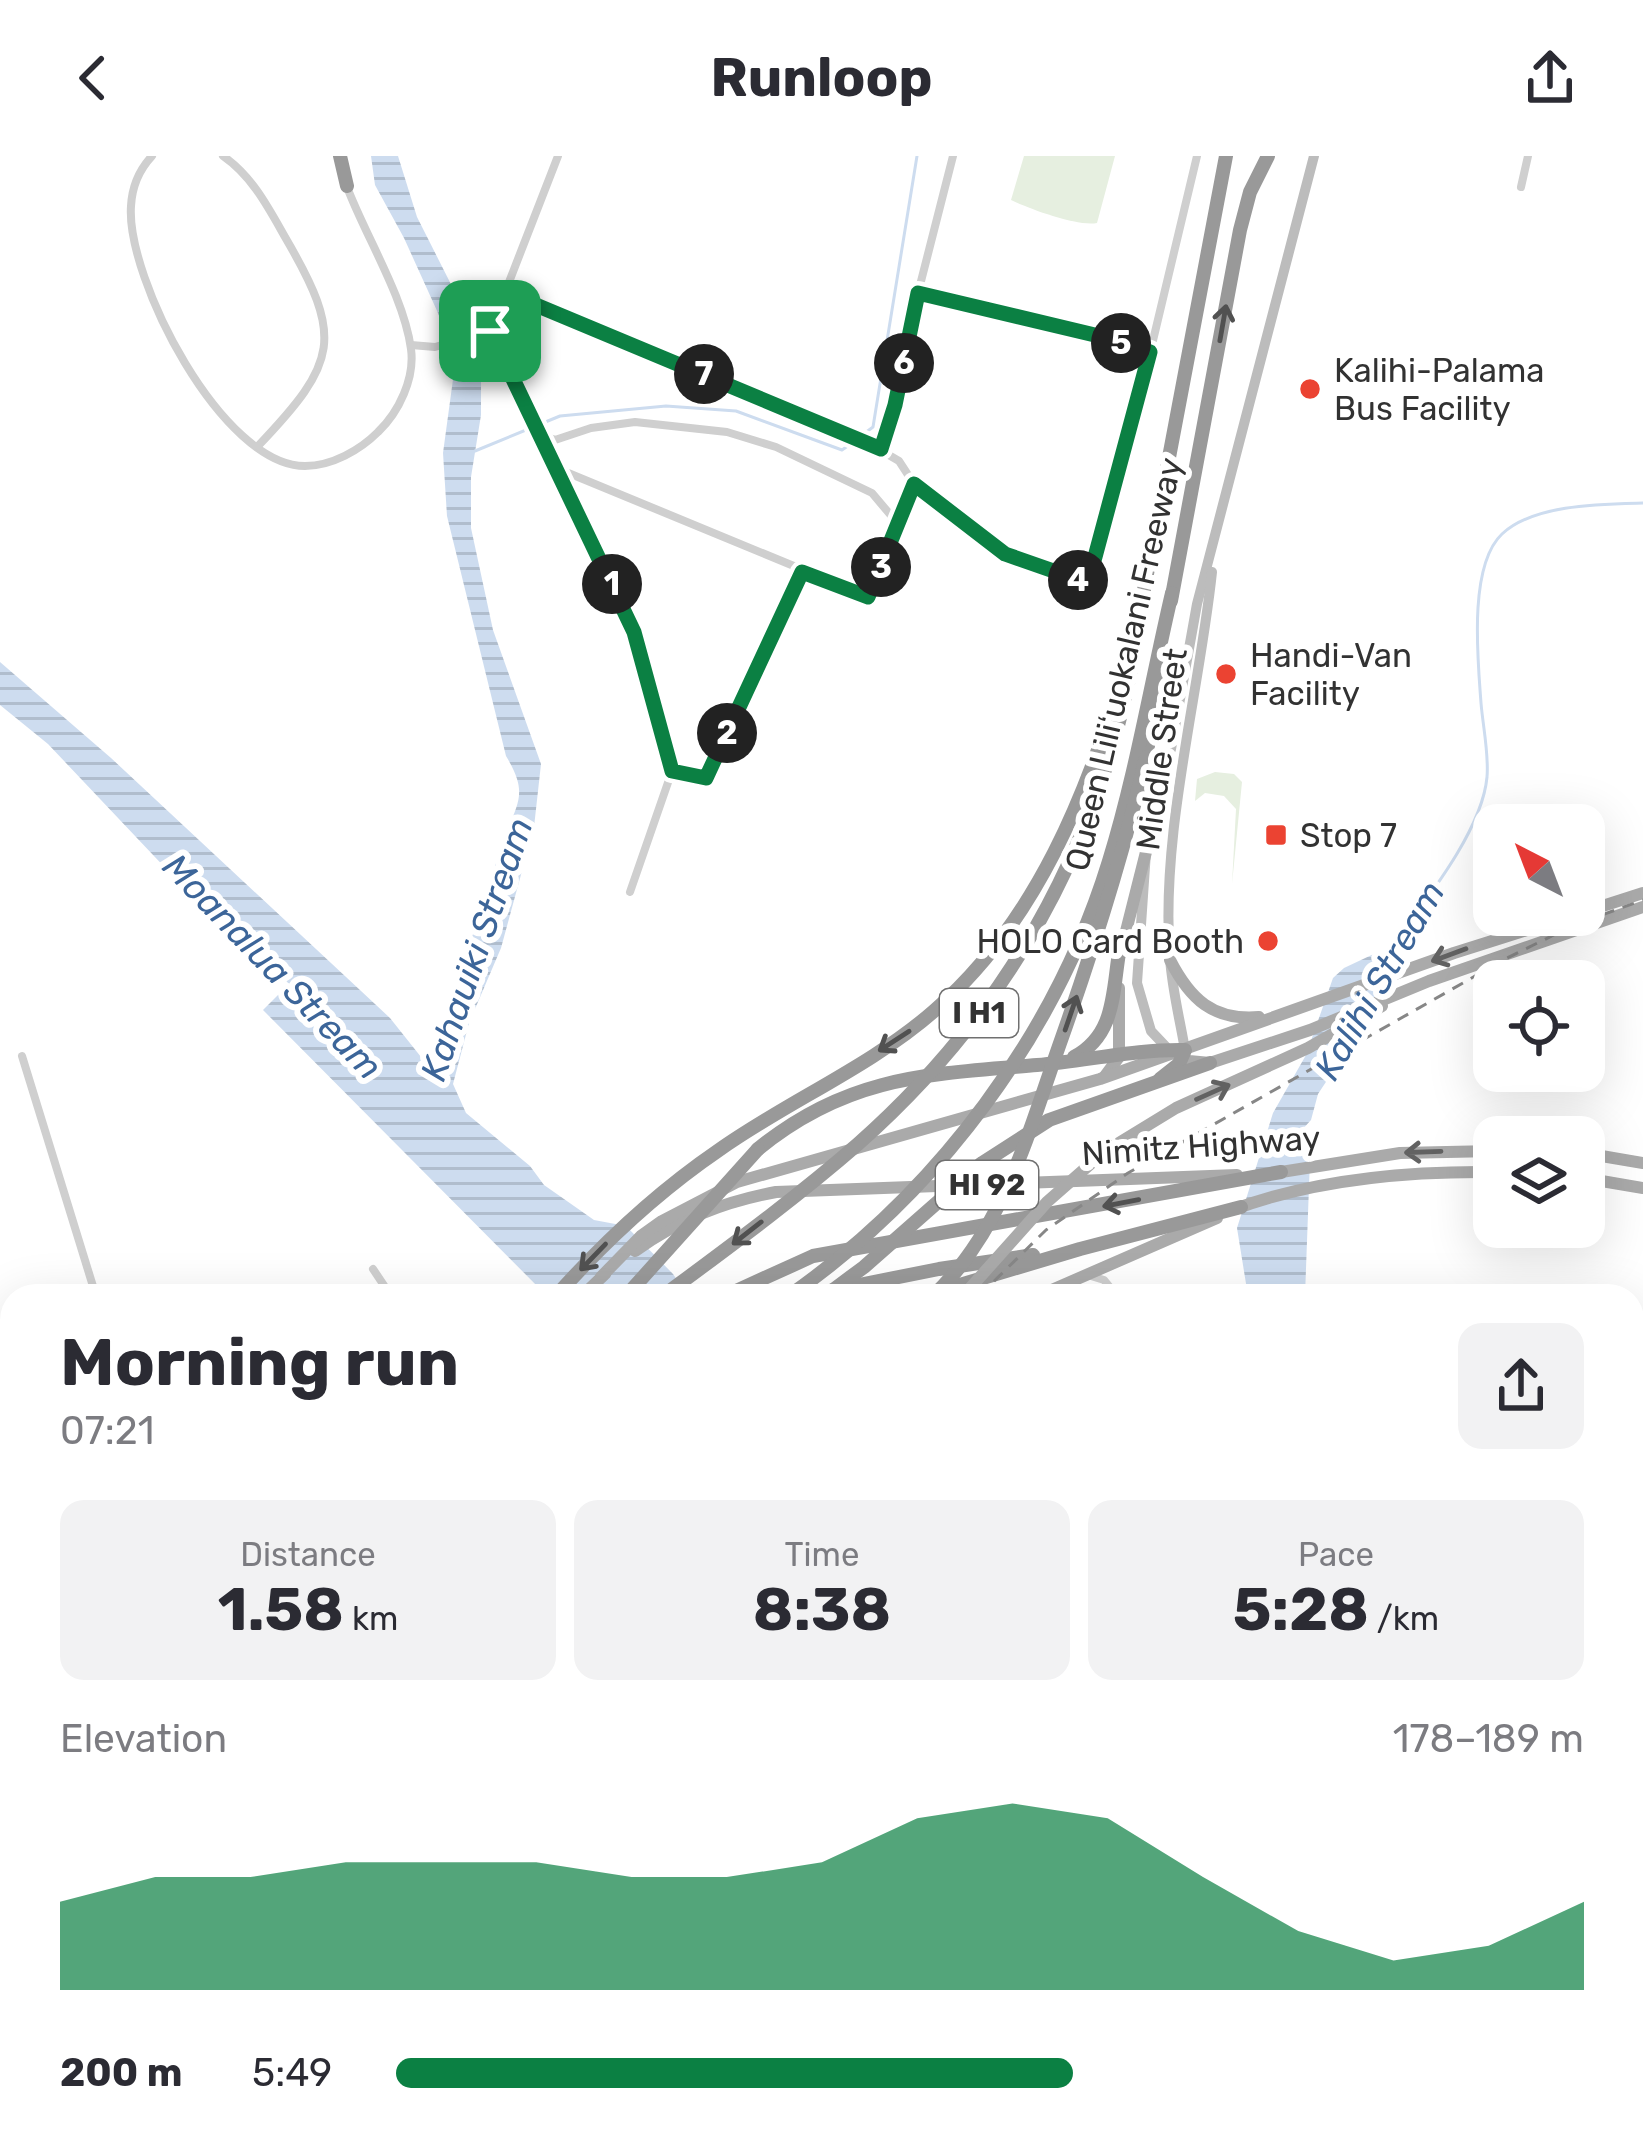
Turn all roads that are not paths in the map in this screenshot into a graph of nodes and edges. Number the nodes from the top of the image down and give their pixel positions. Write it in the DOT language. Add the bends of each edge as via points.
graph roads {
  1 [pos="152,156"];
  2 [pos="224,156"];
  3 [pos="343,156"];
  4 [pos="558,156"];
  5 [pos="953,156"];
  6 [pos="1197,156"];
  7 [pos="1226,156"];
  8 [pos="1268,156"];
  9 [pos="1314,156"];
  10 [pos="1528,156"];
  11 [pos="347,186"];
  12 [pos="1521,187"];
  13 [pos="505,292"];
  14 [pos="918,293"];
  15 [pos="490,331"];
  16 [pos="410,345"];
  17 [pos="1150,352"];
  18 [pos="540,431"];
  19 [pos="258,446"];
  20 [pos="881,449"];
  21 [pos="559,469"];
  22 [pos="914,484"];
  23 [pos="898,525"];
  24 [pos="1214,545"];
  25 [pos="802,572"];
  26 [pos="1172,593"];
  27 [pos="1139,624"];
  28 [pos="672,771"];
  29 [pos="1146,852"];
  30 [pos="629,892"];
  31 [pos="1643,893"];
  32 [pos="1605,905"];
  33 [pos="1643,907"];
  34 [pos="1511,936"];
  35 [pos="1120,947"];
  36 [pos="1170,960"];
  37 [pos="1379,1004"];
  38 [pos="1284,1013"];
  39 [pos="1178,1053"];
  40 [pos="22,1056"];
  41 [pos="1119,1057"];
  42 [pos="1069,1060"];
  43 [pos="1210,1063"];
  44 [pos="1100,1079"];
  45 [pos="1160,1079"];
  46 [pos="1473,1151"];
  47 [pos="1605,1157"];
  48 [pos="1643,1162"];
  49 [pos="1281,1172"];
  50 [pos="1473,1172"];
  51 [pos="1237,1178"];
  52 [pos="1605,1182"];
  53 [pos="1643,1189"];
  54 [pos="1240,1207"];
  55 [pos="1080,1249"];
  56 [pos="1126,1258"];
  57 [pos="374,1269"];
  58 [pos="601,1277"];
  59 [pos="1083,1277"];
  60 [pos="92,1284"];
  61 [pos="383,1284"];
  62 [pos="567,1284"];
  63 [pos="594,1284"];
  64 [pos="637,1284"];
  65 [pos="678,1284"];
  66 [pos="749,1284"];
  67 [pos="805,1284"];
  68 [pos="842,1284"];
  69 [pos="864,1284"];
  70 [pos="943,1284"];
  71 [pos="963,1284"];
  72 [pos="974,1284"];
  73 [pos="1066,1284"];
  74 [pos="1105,1284"];
  75 [pos="1113,1284"];
  1 -- 19 [label="street" via="130,209 148,287 197,383"];
  2 -- 19 [label="street" via="260,194 325,322 314,381"];
  3 -- 11 [label="highway"];
  4 -- 13 [label="street"];
  5 -- 14 [label="street"];
  6 -- 17 [label="street"];
  7 -- 27 [label="highway, Queen Liliʻuokalani Freeway / I H1"];
  26 -- 8 [label="highway, Queen Liliʻuokalani Freeway / I H1, one-way" via="1240,230"];
  9 -- 24 [label="main road, Middle Street"];
  10 -- 12 [label="street"];
  11 -- 16 [label="street"];
  13 -- 15 [label="street"];
  13 -- 20 [label="street"];
  14 -- 17 [label="street"];
  14 -- 20 [label="street"];
  15 -- 16 [label="street"];
  15 -- 18 [label="street"];
  16 -- 19 [label="street" via="399,404 358,448 302,466"];
  17 -- 22 [label="street" via="1088,583 1005,554"];
  18 -- 21 [label="street"];
  18 -- 23 [label="street" via="555,440 646,422 748,437 872,493"];
  20 -- 22 [label="street"];
  21 -- 25 [label="street"];
  21 -- 28 [label="street" via="634,632"];
  22 -- 23 [label="street"];
  23 -- 25 [label="street" via="868,597"];
  24 -- 29 [label="main road, Middle Street"];
  24 -- 36 [label="main road, Middle Street" via="1184,756"];
  25 -- 28 [label="street" via="706,778"];
  26 -- 67 [label="highway, Queen Liliʻuokalani Freeway / I H1, bridge" via="1108,864 1050,1000 948,1152"];
  70 -- 26 [label="highway, one-way, bridge" via="1005,1195 1104,917 1146,757"];
  27 -- 62 [label="highway, one-way, bridge" via="1059,842 1024,905 960,986 910,1030 696,1167"];
  27 -- 65 [label="highway, Queen Liliʻuokalani Freeway / I H1, one-way, bridge" via="1095,805 1048,909 1002,982 939,1063 859,1144"];
  28 -- 30 [label="street"];
  29 -- 35 [label="main road"];
  29 -- 39 [label="main road, Middle Street" via="1137,983 1151,1030"];
  31 -- 32 [label="main road"];
  33 -- 37 [label="main road"];
  34 -- 38 [label="main road, one-way"];
  35 -- 41 [label="main road"];
  35 -- 42 [label="highway" via="1107,1026"];
  36 -- 38 [label="main road" via="1184,988 1212,1011"];
  36 -- 39 [label="main road, Middle Street"];
  37 -- 43 [label="main road"];
  72 -- 37 [label="main road, one-way, bridge" via="1061,1187 1117,1143"];
  38 -- 39 [label="main road"];
  39 -- 41 [label="highway"];
  39 -- 43 [label="main road"];
  39 -- 44 [label="main road"];
  39 -- 45 [label="highway"];
  40 -- 60 [label="street"];
  41 -- 42 [label="highway"];
  41 -- 44 [label="main road"];
  42 -- 64 [label="highway, bridge" via="880,1083 813,1110 758,1149"];
  43 -- 45 [label="highway"];
  44 -- 58 [label="main road, bridge" via="737,1182 662,1221"];
  45 -- 68 [label="highway, bridge" via="1049,1120 1002,1147"];
  46 -- 49 [label="main road, Nimitz Highway, one-way"];
  47 -- 48 [label="main road"];
  49 -- 51 [label="highway"];
  50 -- 54 [label="main road, Nimitz Highway" via="1353,1181"];
  51 -- 58 [label="main road, Nimitz Highway / HI 92, bridge" via="776,1192 687,1217"];
  51 -- 66 [label="highway, one-way" via="813,1256"];
  52 -- 53 [label="main road"];
  54 -- 55 [label="highway"];
  54 -- 56 [label="main road, Nimitz Highway"];
  55 -- 69 [label="highway, bridge"];
  55 -- 71 [label="highway, bridge"];
  56 -- 59 [label="main road, Nimitz Highway"];
  56 -- 75 [label="street"];
  57 -- 61 [label="street"];
  58 -- 63 [label="main road, Nimitz Highway / HI 92"];
  59 -- 73 [label="main road, Nimitz Highway"];
  59 -- 74 [label="street"];
}
